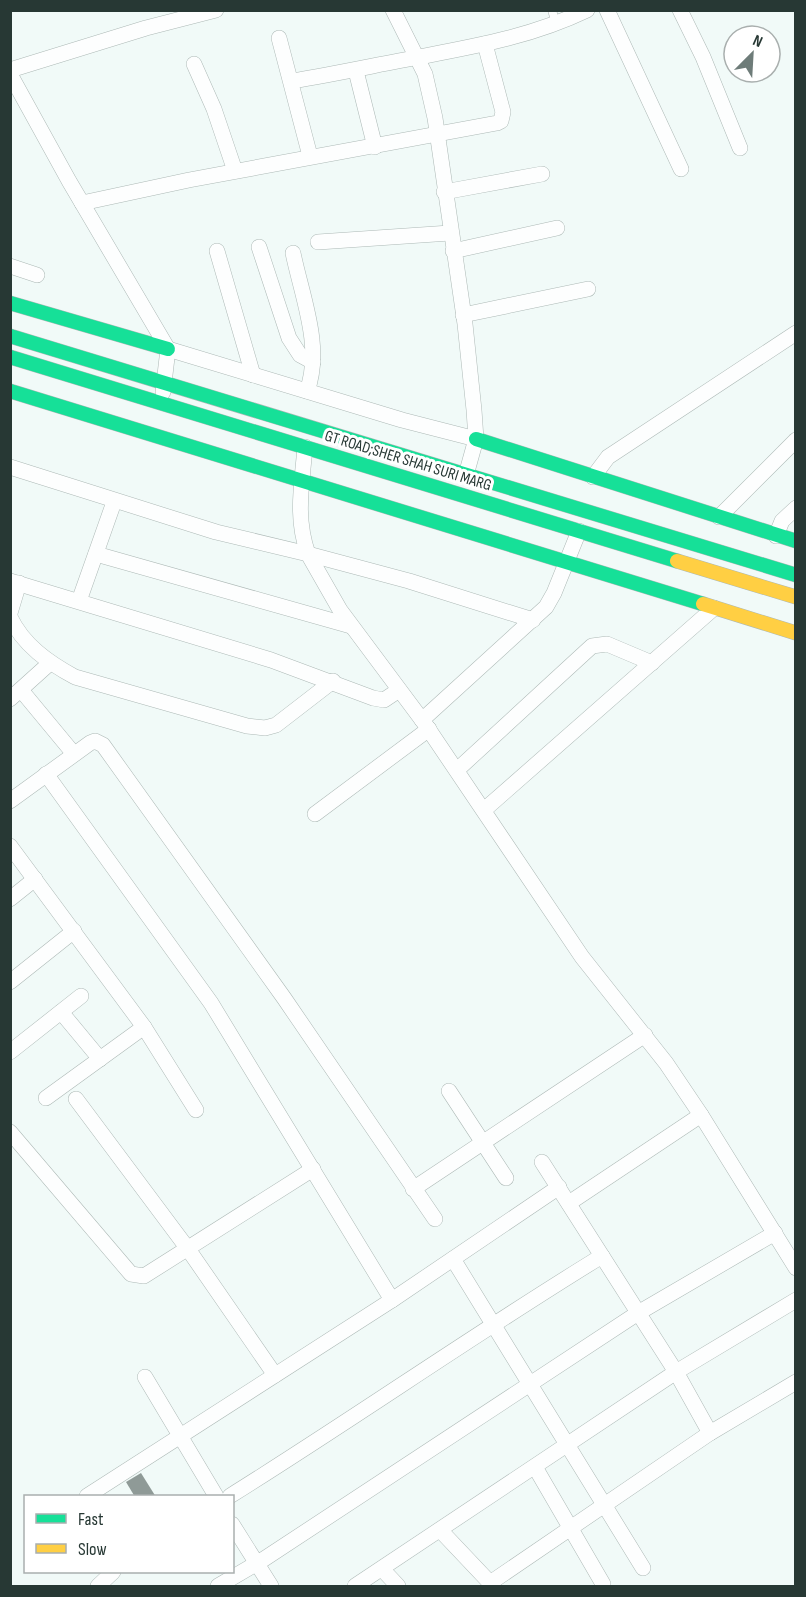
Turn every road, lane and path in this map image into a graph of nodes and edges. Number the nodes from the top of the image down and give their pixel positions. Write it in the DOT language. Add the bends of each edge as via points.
graph roads {
  1 [pos="216,10"];
  2 [pos="393,10"];
  3 [pos="587,10"];
  4 [pos="607,10"];
  5 [pos="680,10"];
  6 [pos="554,17"];
  7 [pos="279,38"];
  8 [pos="485,44"];
  9 [pos="417,57"];
  10 [pos="194,64"];
  11 [pos="356,71"];
  12 [pos="11,78"];
  13 [pos="292,81"];
  14 [pos="437,134"];
  15 [pos="375,147"];
  16 [pos="740,148"];
  17 [pos="310,156"];
  18 [pos="681,169"];
  19 [pos="235,171"];
  20 [pos="542,174"];
  21 [pos="444,192"];
  22 [pos="82,203"];
  23 [pos="557,228"];
  24 [pos="450,232"];
  25 [pos="318,242"];
  26 [pos="260,247"];
  27 [pos="216,251"];
  28 [pos="453,251"];
  29 [pos="293,253"];
  30 [pos="10,266"];
  31 [pos="37,275"];
  32 [pos="588,289"];
  33 [pos="10,303"];
  34 [pos="463,315"];
  35 [pos="795,333"];
  36 [pos="10,336"];
  37 [pos="168,349"];
  38 [pos="10,357"];
  39 [pos="314,362"];
  40 [pos="254,375"];
  41 [pos="165,383"];
  42 [pos="10,391"];
  43 [pos="307,391"];
  44 [pos="160,403"];
  45 [pos="476,439"];
  46 [pos="795,440"];
  47 [pos="304,447"];
  48 [pos="10,467"];
  49 [pos="466,475"];
  50 [pos="593,477"];
  51 [pos="302,480"];
  52 [pos="114,502"];
  53 [pos="795,508"];
  54 [pos="719,518"];
  55 [pos="579,531"];
  56 [pos="776,536"];
  57 [pos="795,541"];
  58 [pos="96,554"];
  59 [pos="308,554"];
  60 [pos="566,564"];
  61 [pos="795,575"];
  62 [pos="15,582"];
  63 [pos="795,597"];
  64 [pos="79,601"];
  65 [pos="714,608"];
  66 [pos="10,615"];
  67 [pos="533,620"];
  68 [pos="351,626"];
  69 [pos="795,633"];
  70 [pos="50,663"];
  71 [pos="651,663"];
  72 [pos="333,681"];
  73 [pos="399,690"];
  74 [pos="16,695"];
  75 [pos="425,724"];
  76 [pos="74,754"];
  77 [pos="457,770"];
  78 [pos="46,774"];
  79 [pos="10,801"];
  80 [pos="484,810"];
  81 [pos="315,814"];
  82 [pos="10,846"];
  83 [pos="35,879"];
  84 [pos="10,899"];
  85 [pos="74,931"];
  86 [pos="10,982"];
  87 [pos="81,996"];
  88 [pos="61,1012"];
  89 [pos="144,1027"];
  90 [pos="645,1035"];
  91 [pos="10,1052"];
  92 [pos="100,1059"];
  93 [pos="449,1091"];
  94 [pos="46,1098"];
  95 [pos="76,1099"];
  96 [pos="196,1110"];
  97 [pos="701,1114"];
  98 [pos="10,1132"];
  99 [pos="484,1142"];
  100 [pos="542,1162"];
  101 [pos="313,1169"];
  102 [pos="506,1178"];
  103 [pos="559,1187"];
  104 [pos="413,1190"];
  105 [pos="569,1203"];
  106 [pos="435,1219"];
  107 [pos="775,1233"];
  108 [pos="188,1249"];
  109 [pos="602,1256"];
  110 [pos="453,1259"];
  111 [pos="795,1268"];
  112 [pos="392,1300"];
  113 [pos="795,1300"];
  114 [pos="638,1313"];
  115 [pos="493,1323"];
  116 [pos="676,1372"];
  117 [pos="275,1375"];
  118 [pos="145,1377"];
  119 [pos="795,1382"];
  120 [pos="530,1385"];
  121 [pos="710,1433"];
  122 [pos="180,1436"];
  123 [pos="569,1445"];
  124 [pos="535,1467"];
  125 [pos="90,1495"];
  126 [pos="215,1495"];
  127 [pos="233,1495"];
  128 [pos="606,1506"];
  129 [pos="234,1527"];
  130 [pos="572,1529"];
  131 [pos="440,1530"];
  132 [pos="256,1564"];
  133 [pos="643,1568"];
  134 [pos="382,1569"];
  135 [pos="111,1573"];
  136 [pos="603,1584"];
  137 [pos="492,1585"];
  138 [pos="98,1587"];
  139 [pos="218,1587"];
  140 [pos="271,1587"];
  141 [pos="355,1587"];
  142 [pos="398,1587"];
  1 -- 12 [label="street" via="146,28"];
  2 -- 9 [label="street"];
  3 -- 6 [label="street"];
  4 -- 18 [label="street"];
  5 -- 16 [label="street"];
  6 -- 8 [label="street"];
  7 -- 13 [label="street"];
  8 -- 9 [label="street"];
  8 -- 14 [label="street" via="502,106 501,121"];
  9 -- 11 [label="street"];
  9 -- 14 [label="street" via="429,86"];
  10 -- 19 [label="street"];
  11 -- 13 [label="street"];
  11 -- 15 [label="street"];
  12 -- 22 [label="street"];
  13 -- 17 [label="street"];
  14 -- 15 [label="street"];
  14 -- 21 [label="street"];
  15 -- 17 [label="street"];
  17 -- 19 [label="street"];
  19 -- 22 [label="street"];
  20 -- 21 [label="street"];
  21 -- 24 [label="street"];
  22 -- 37 [label="street"];
  23 -- 28 [label="street"];
  24 -- 25 [label="street"];
  24 -- 28 [label="street"];
  26 -- 39 [label="street" via="289,338 300,355"];
  27 -- 40 [label="street"];
  28 -- 34 [label="street"];
  29 -- 39 [label="street"];
  30 -- 31 [label="street"];
  32 -- 34 [label="street"];
  33 -- 37 [label="main road"];
  34 -- 45 [label="street"];
  35 -- 50 [label="street" via="608,457"];
  36 -- 41 [label="main road, GT ROAD;SHER SHAH SURI MARG"];
  37 -- 40 [label="street"];
  37 -- 41 [label="street"];
  38 -- 44 [label="main road, GT ROAD;SHER SHAH SURI MARG"];
  39 -- 43 [label="street"];
  40 -- 43 [label="street"];
  41 -- 44 [label="street"];
  41 -- 49 [label="main road, GT ROAD;SHER SHAH SURI MARG"];
  42 -- 51 [label="main road"];
  43 -- 45 [label="street"];
  44 -- 47 [label="main road, GT ROAD;SHER SHAH SURI MARG"];
  45 -- 49 [label="street"];
  45 -- 50 [label="main road"];
  46 -- 54 [label="street"];
  47 -- 51 [label="street"];
  47 -- 55 [label="main road, GT ROAD;SHER SHAH SURI MARG"];
  48 -- 52 [label="street"];
  49 -- 61 [label="main road, GT ROAD;SHER SHAH SURI MARG"];
  50 -- 54 [label="main road"];
  51 -- 59 [label="street" via="298,513"];
  51 -- 60 [label="main road"];
  52 -- 58 [label="street"];
  52 -- 59 [label="street"];
  53 -- 56 [label="street" via="782,521"];
  54 -- 56 [label="main road"];
  55 -- 60 [label="street"];
  55 -- 63 [label="main road, GT ROAD;SHER SHAH SURI MARG"];
  56 -- 57 [label="main road"];
  58 -- 64 [label="street"];
  58 -- 68 [label="street"];
  59 -- 67 [label="street"];
  59 -- 68 [label="street"];
  60 -- 65 [label="main road"];
  60 -- 67 [label="street" via="554,593"];
  62 -- 64 [label="street"];
  62 -- 66 [label="street"];
  64 -- 72 [label="street"];
  65 -- 69 [label="main road"];
  65 -- 71 [label="street"];
  66 -- 70 [label="street" via="16,630"];
  67 -- 75 [label="street"];
  68 -- 73 [label="street"];
  70 -- 72 [label="street" via="109,689 265,728 284,720"];
  70 -- 74 [label="street"];
  71 -- 77 [label="street" via="607,644 592,646"];
  71 -- 80 [label="street"];
  72 -- 73 [label="street" via="381,700"];
  73 -- 75 [label="street"];
  74 -- 76 [label="street"];
  75 -- 77 [label="street"];
  75 -- 81 [label="street"];
  76 -- 78 [label="street"];
  76 -- 104 [label="street" via="93,741 108,751 284,998"];
  77 -- 80 [label="street"];
  78 -- 79 [label="street"];
  78 -- 101 [label="street" via="211,1003"];
  80 -- 90 [label="street" via="582,957"];
  82 -- 83 [label="street"];
  83 -- 84 [label="street"];
  83 -- 85 [label="street"];
  85 -- 86 [label="street"];
  85 -- 89 [label="street"];
  87 -- 88 [label="street"];
  88 -- 91 [label="street"];
  88 -- 92 [label="street"];
  89 -- 92 [label="street"];
  89 -- 96 [label="street"];
  90 -- 97 [label="street"];
  90 -- 99 [label="street"];
  92 -- 94 [label="street"];
  93 -- 99 [label="street"];
  95 -- 108 [label="street"];
  97 -- 105 [label="street"];
  97 -- 107 [label="street"];
  98 -- 108 [label="street" via="131,1274 144,1276"];
  99 -- 102 [label="street"];
  99 -- 104 [label="street"];
  100 -- 103 [label="street"];
  101 -- 108 [label="street"];
  101 -- 112 [label="street"];
  103 -- 105 [label="street"];
  103 -- 110 [label="street"];
  104 -- 106 [label="street"];
  105 -- 109 [label="street"];
  107 -- 111 [label="street"];
  107 -- 114 [label="street"];
  108 -- 117 [label="street"];
  109 -- 114 [label="street"];
  109 -- 115 [label="street"];
  110 -- 112 [label="street"];
  110 -- 115 [label="street"];
  112 -- 117 [label="street"];
  113 -- 116 [label="street"];
  114 -- 116 [label="street"];
  114 -- 120 [label="street"];
  115 -- 120 [label="street"];
  115 -- 127 [label="street" via="352,1420"];
  116 -- 121 [label="street"];
  116 -- 123 [label="street"];
  117 -- 122 [label="street"];
  118 -- 122 [label="street"];
  119 -- 121 [label="street"];
  120 -- 123 [label="street"];
  120 -- 132 [label="street"];
  121 -- 128 [label="street"];
  122 -- 125 [label="street"];
  122 -- 126 [label="street"];
  123 -- 124 [label="street"];
  123 -- 128 [label="street"];
  124 -- 130 [label="street"];
  124 -- 131 [label="street"];
  128 -- 130 [label="street"];
  128 -- 133 [label="street"];
  129 -- 132 [label="street"];
  130 -- 136 [label="street"];
  130 -- 137 [label="street"];
  131 -- 134 [label="street"];
  131 -- 137 [label="street"];
  132 -- 139 [label="street"];
  132 -- 140 [label="street"];
  134 -- 141 [label="street"];
  134 -- 142 [label="street"];
  135 -- 138 [label="street"];
}
